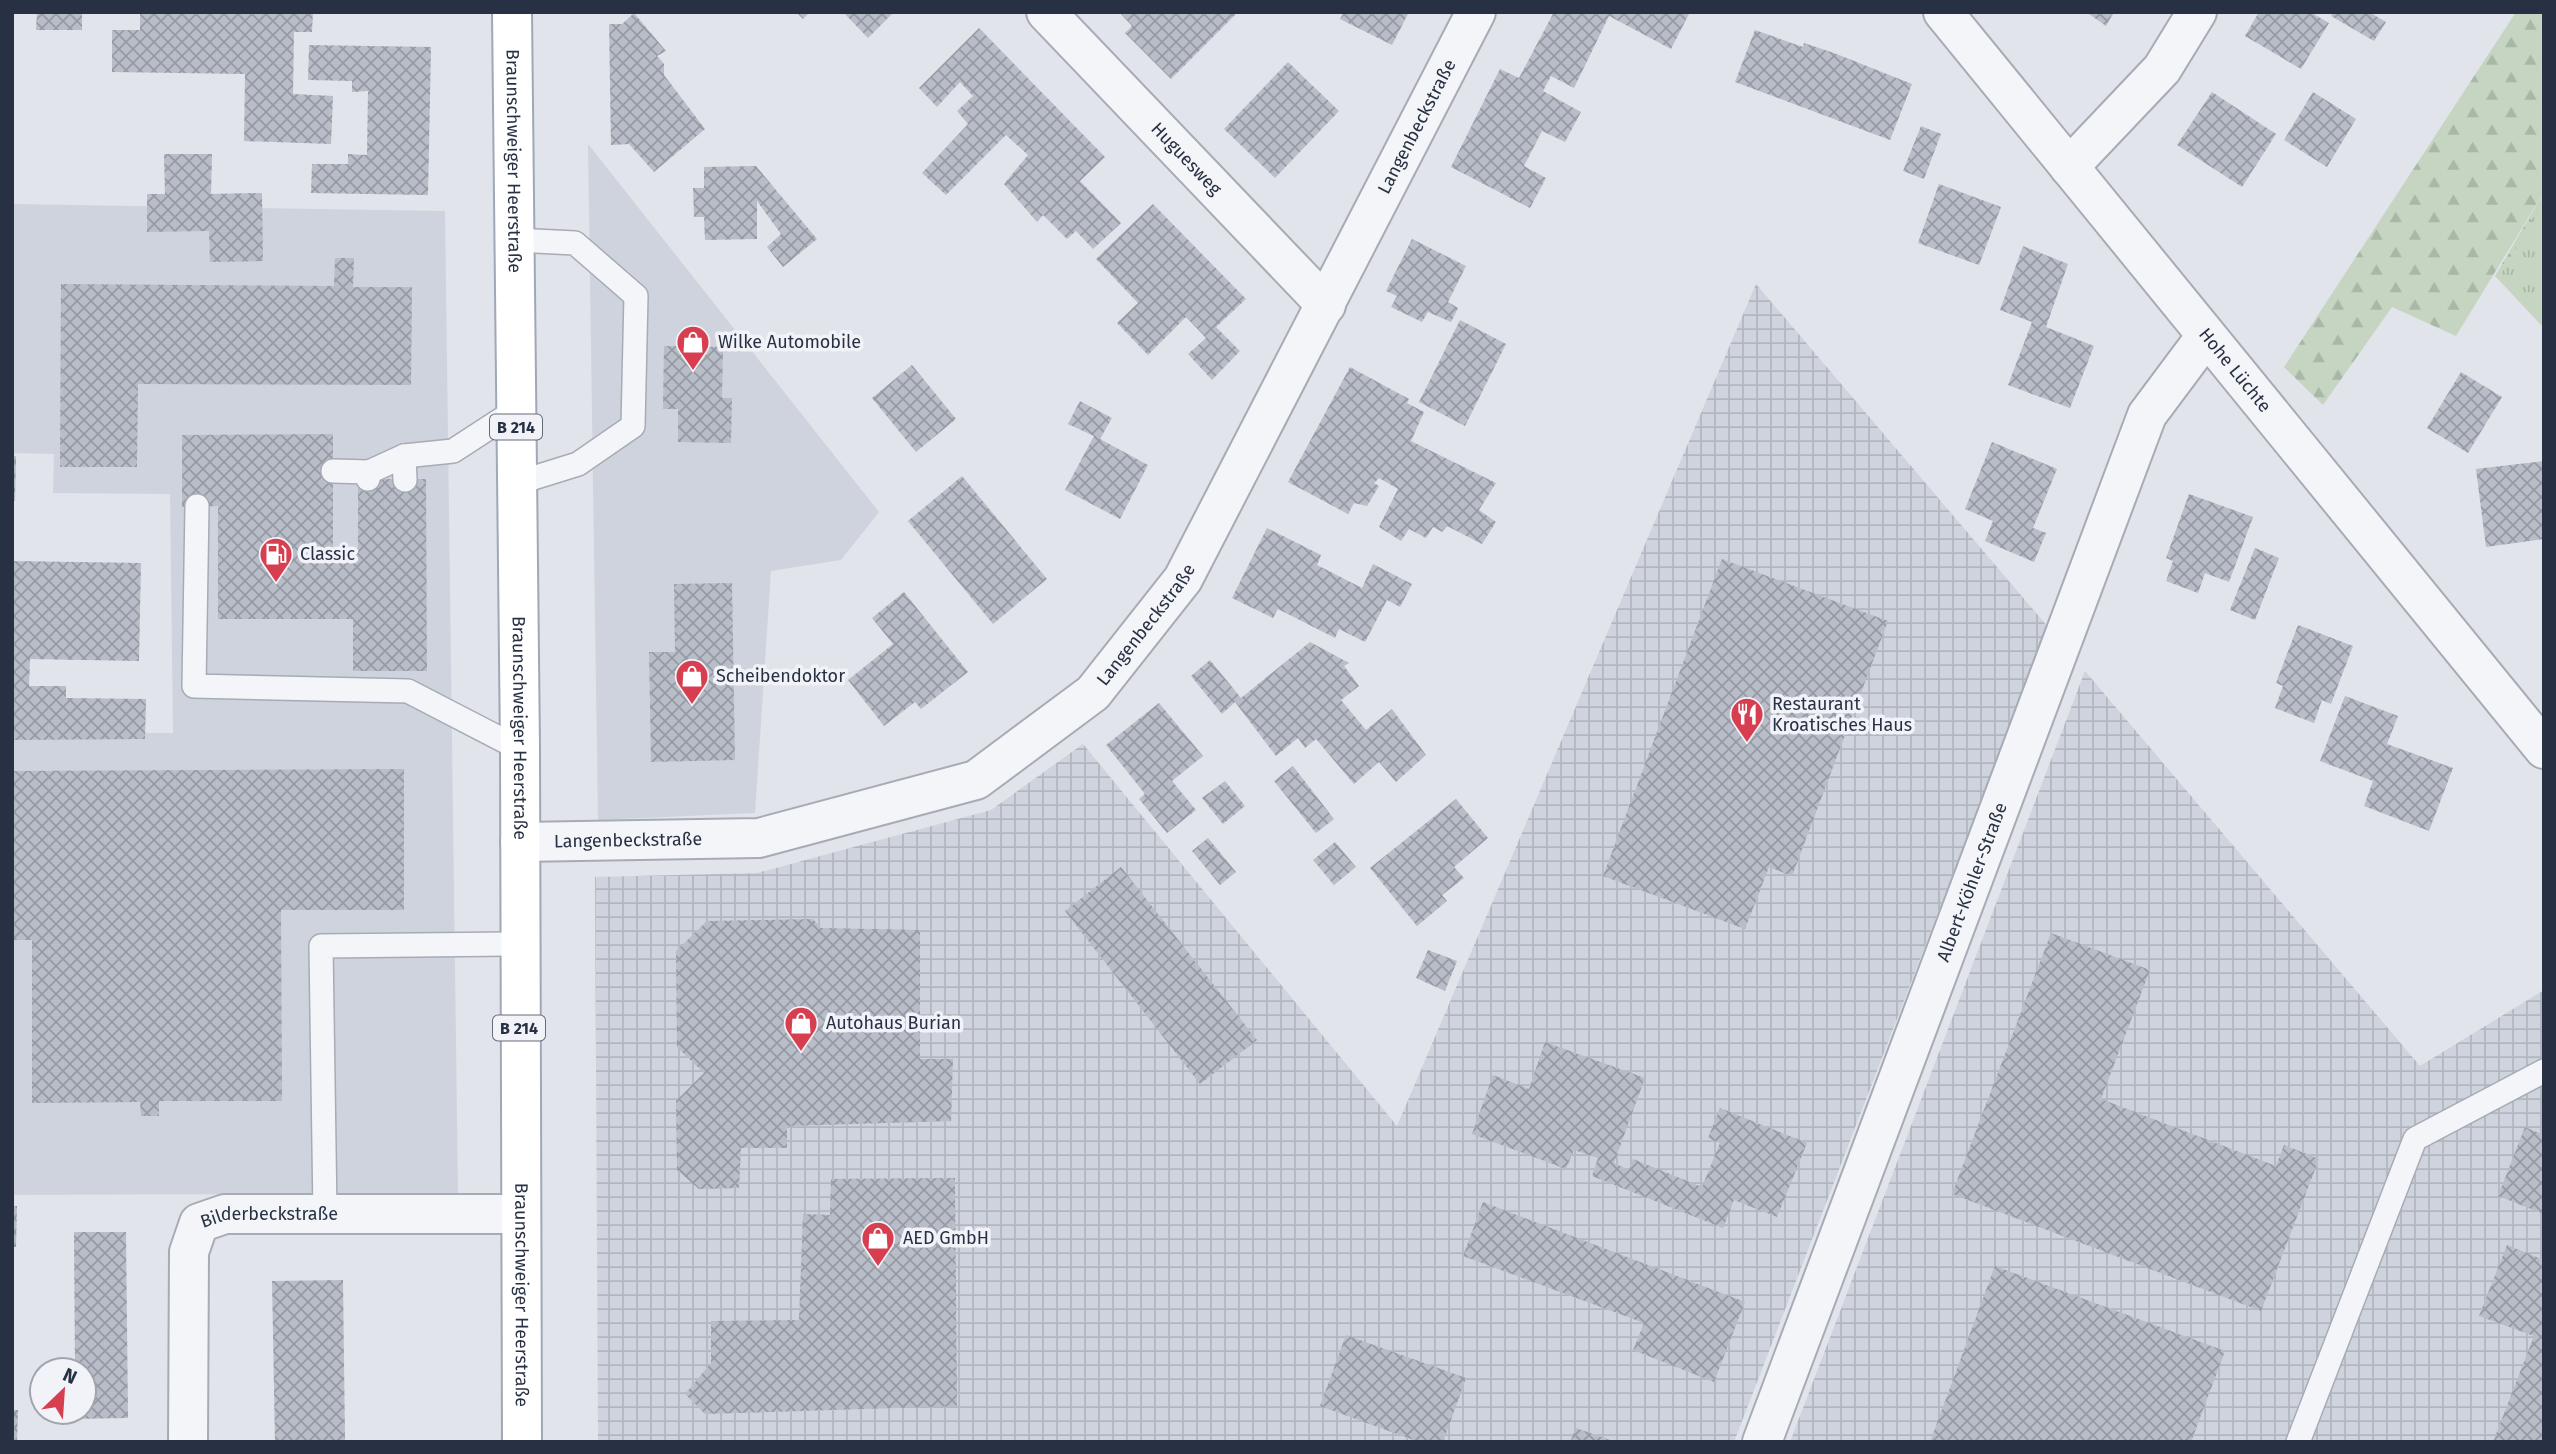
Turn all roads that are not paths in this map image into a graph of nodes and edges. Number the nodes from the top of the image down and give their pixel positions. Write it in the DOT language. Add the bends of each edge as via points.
graph roads {
  1 [pos="512,12"];
  2 [pos="1046,12"];
  3 [pos="1476,12"];
  4 [pos="1943,12"];
  5 [pos="2197,12"];
  6 [pos="2069,167"];
  7 [pos="515,240"];
  8 [pos="1326,305"];
  9 [pos="2206,336"];
  10 [pos="516,410"];
  11 [pos="404,456"];
  12 [pos="333,471"];
  13 [pos="405,480"];
  14 [pos="517,483"];
  15 [pos="197,506"];
  16 [pos="2535,739"];
  17 [pos="520,749"];
  18 [pos="520,842"];
  19 [pos="519,944"];
  20 [pos="2544,1072"];
  21 [pos="325,1214"];
  22 [pos="520,1214"];
  23 [pos="188,1442"];
  24 [pos="522,1442"];
  25 [pos="1762,1442"];
  26 [pos="2298,1442"];
  1 -- 7 [label="main road, Braunschweiger Heerstraße / B 214"];
  2 -- 8 [label="street, Huguesweg"];
  3 -- 8 [label="street, Langenbeckstraße"];
  4 -- 6 [label="street, Hohe Lüchte"];
  5 -- 6 [label="street" via="2162,69"];
  6 -- 9 [label="street, Hohe Lüchte"];
  7 -- 10 [label="main road, Braunschweiger Heerstraße / B 214"];
  7 -- 14 [label="lane" via="575,243 636,296 633,426 578,464"];
  8 -- 18 [label="street, Langenbeckstraße" via="1183,579 1093,693 976,780 759,838"];
  9 -- 16 [label="street, Hohe Lüchte"];
  9 -- 25 [label="street, Albert-Köhler-Straße" via="2147,415"];
  10 -- 11 [label="lane" via="453,452"];
  10 -- 14 [label="main road, Braunschweiger Heerstraße / B 214"];
  11 -- 12 [label="lane" via="369,475"];
  11 -- 13 [label="lane"];
  14 -- 17 [label="main road, Braunschweiger Heerstraße / B 214"];
  15 -- 17 [label="lane" via="194,686 408,691"];
  17 -- 18 [label="main road, Braunschweiger Heerstraße / B 214"];
  18 -- 19 [label="main road, Braunschweiger Heerstraße / B 214"];
  19 -- 21 [label="lane" via="321,946"];
  19 -- 22 [label="main road, Braunschweiger Heerstraße / B 214"];
  20 -- 26 [label="lane" via="2415,1139"];
  21 -- 22 [label="street, Bilderbeckstraße"];
  21 -- 23 [label="street, Bilderbeckstraße" via="225,1214 199,1223 189,1252"];
  22 -- 24 [label="main road, Braunschweiger Heerstraße / B 214"];
}
